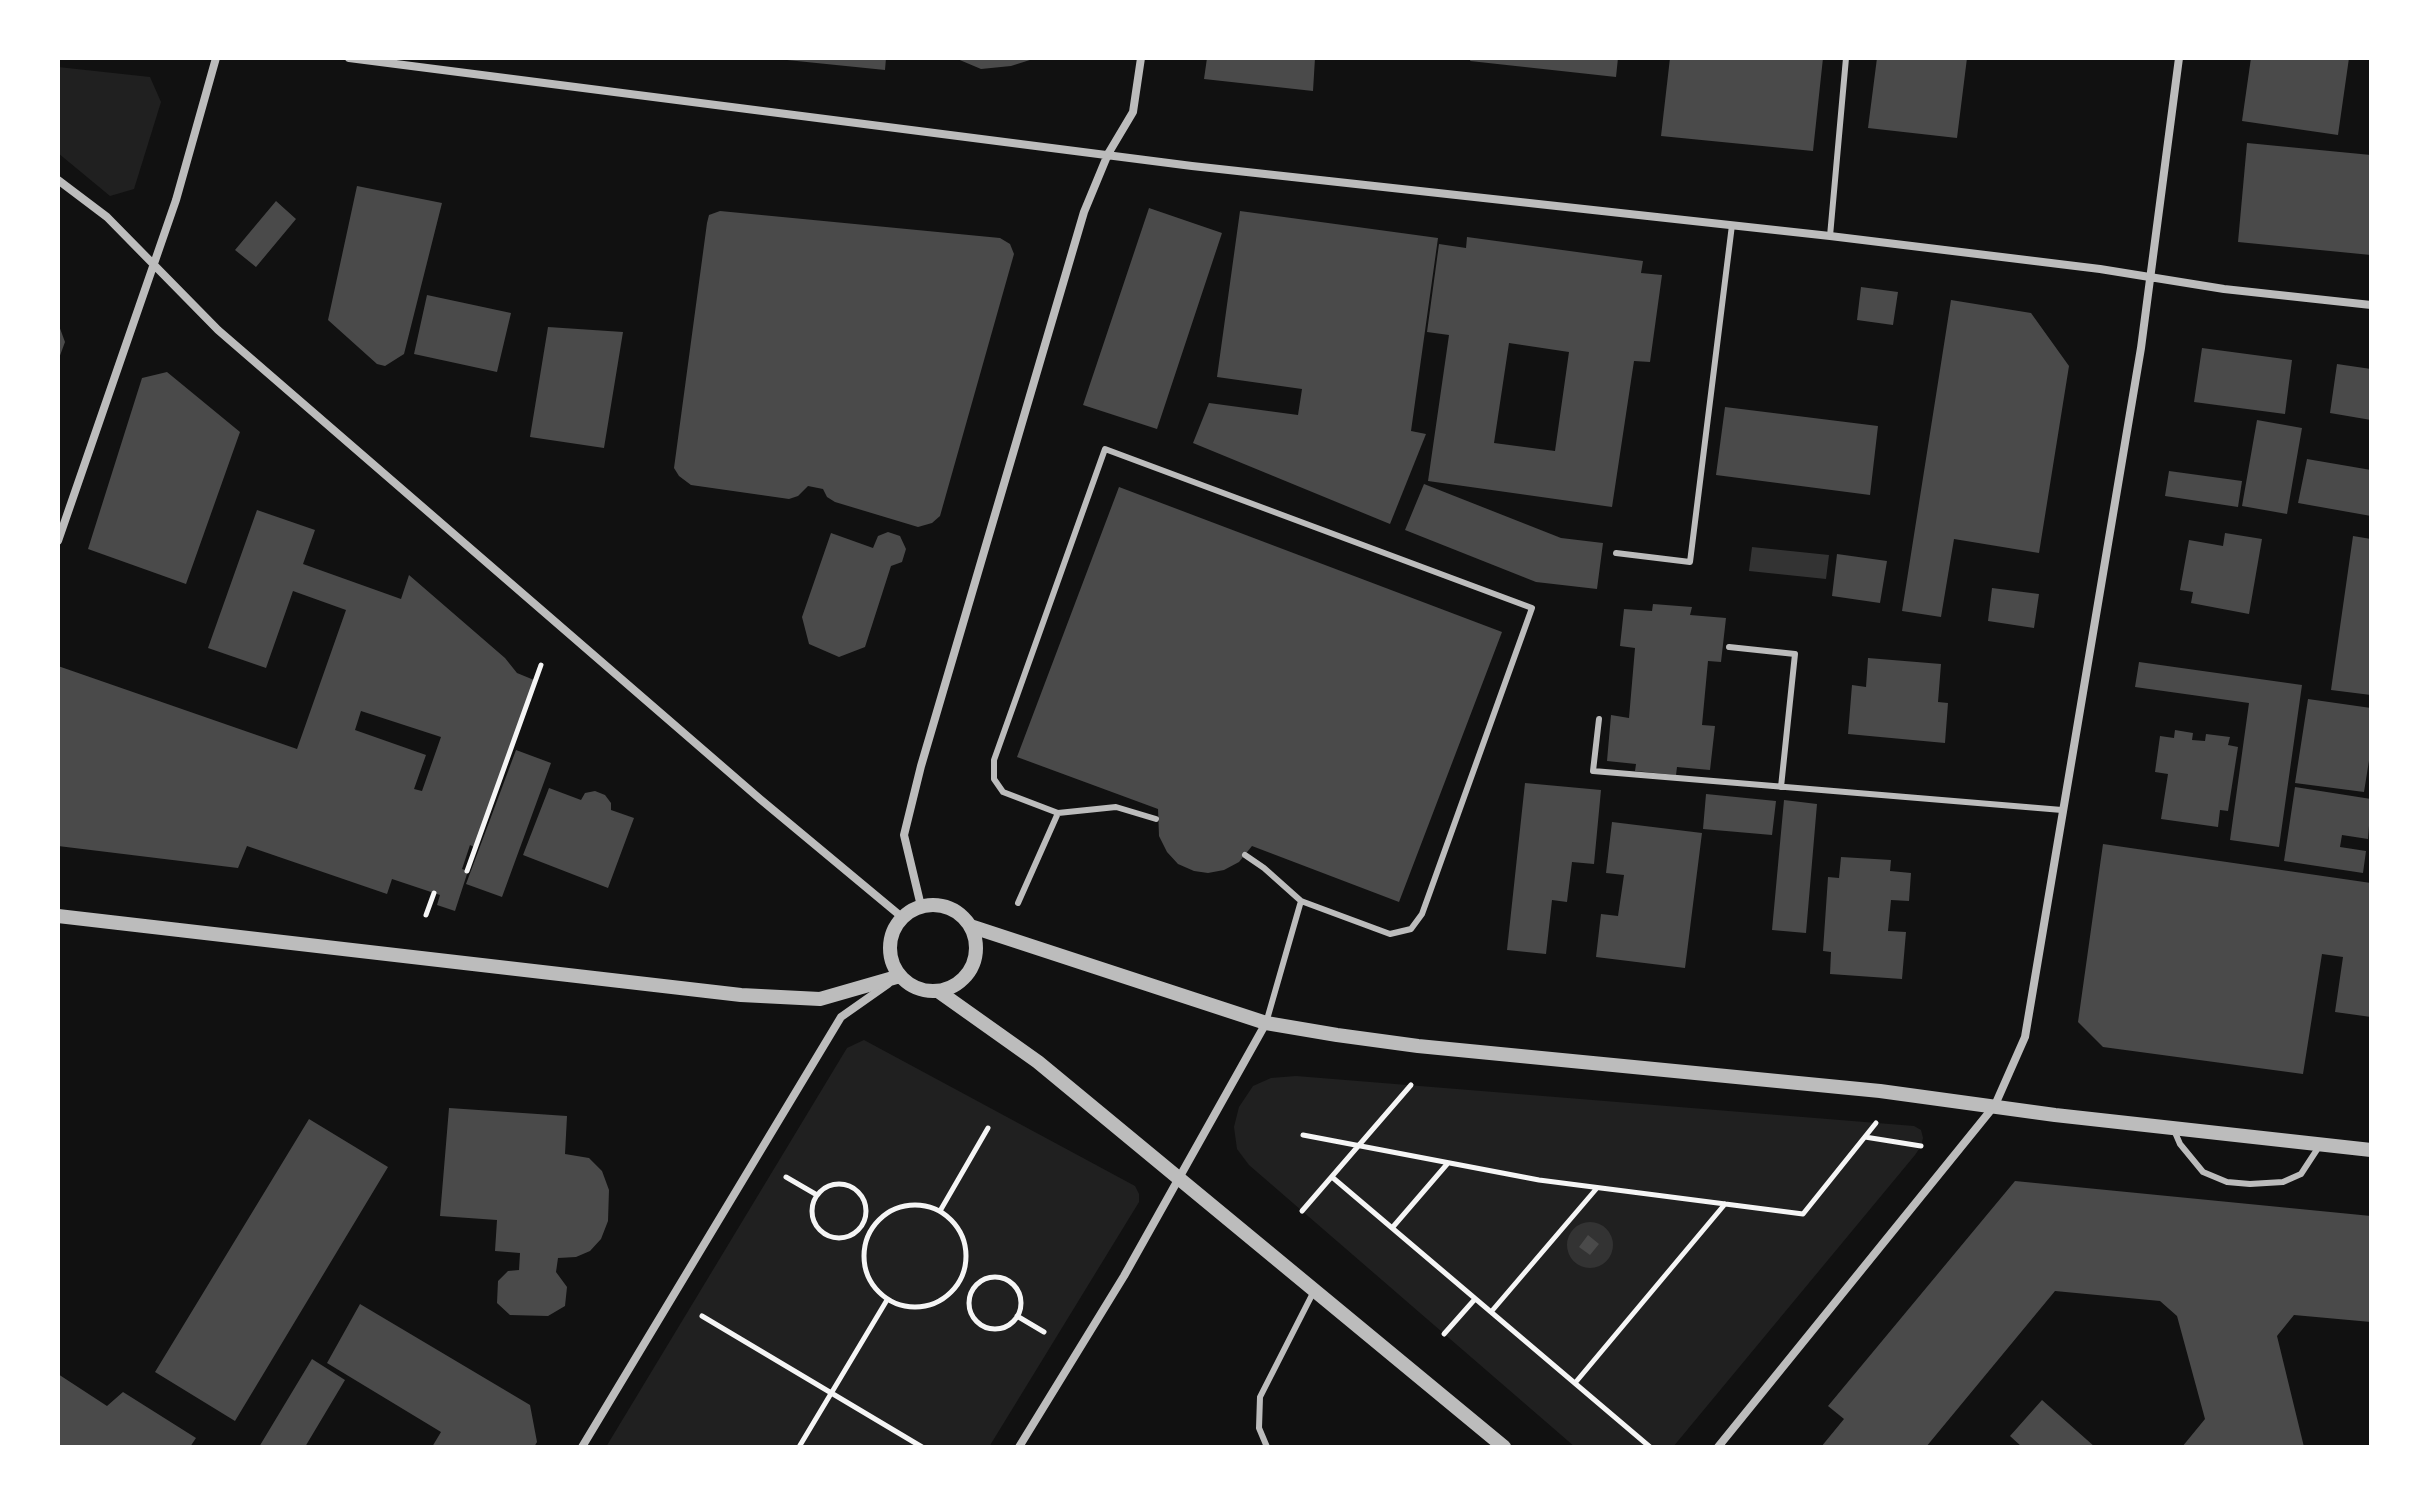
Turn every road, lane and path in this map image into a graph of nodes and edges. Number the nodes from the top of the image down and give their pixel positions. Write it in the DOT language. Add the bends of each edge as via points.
graph roads {
  1 [pos="216,58"];
  2 [pos="349,58"];
  3 [pos="1141,58"];
  4 [pos="1846,58"];
  5 [pos="2179,58"];
  6 [pos="1108,154"];
  7 [pos="58,180"];
  8 [pos="1732,225"];
  9 [pos="1830,236"];
  10 [pos="154,266"];
  11 [pos="2150,277"];
  12 [pos="2371,305"];
  13 [pos="58,541"];
  14 [pos="1616,553"];
  15 [pos="1729,647"];
  16 [pos="541,665"];
  17 [pos="1599,719"];
  18 [pos="1781,787"];
  19 [pos="2062,810"];
  20 [pos="1058,813"];
  21 [pos="1156,819"];
  22 [pos="1245,855"];
  23 [pos="467,871"];
  24 [pos="434,893"];
  25 [pos="1301,901"];
  26 [pos="1018,903"];
  27 [pos="921,906"];
  28 [pos="426,915"];
  29 [pos="58,916"];
  30 [pos="903,918"];
  31 [pos="970,926"];
  32 [pos="900,976"];
  33 [pos="938,991"];
  34 [pos="1266,1023"];
  35 [pos="1411,1085"];
  36 [pos="1995,1105"];
  37 [pos="1876,1123"];
  38 [pos="988,1128"];
  39 [pos="2173,1128"];
  40 [pos="1303,1135"];
  41 [pos="1865,1137"];
  42 [pos="2320,1145"];
  43 [pos="1358,1146"];
  44 [pos="1921,1146"];
  45 [pos="2371,1150"];
  46 [pos="1448,1163"];
  47 [pos="786,1177"];
  48 [pos="1332,1177"];
  49 [pos="1179,1179"];
  50 [pos="1597,1187"];
  51 [pos="817,1195"];
  52 [pos="1725,1204"];
  53 [pos="940,1211"];
  54 [pos="1302,1211"];
  55 [pos="862,1224"];
  56 [pos="1392,1228"];
  57 [pos="871,1229"];
  58 [pos="960,1281"];
  59 [pos="973,1288"];
  60 [pos="1315,1289"];
  61 [pos="1476,1299"];
  62 [pos="887,1300"];
  63 [pos="1491,1312"];
  64 [pos="702,1316"];
  65 [pos="1017,1316"];
  66 [pos="1044,1332"];
  67 [pos="1444,1334"];
  68 [pos="1575,1383"];
  69 [pos="832,1393"];
  70 [pos="582,1447"];
  71 [pos="799,1447"];
  72 [pos="922,1447"];
  73 [pos="1019,1447"];
  74 [pos="1267,1447"];
  75 [pos="1504,1447"];
  76 [pos="1650,1447"];
  77 [pos="1718,1447"];
  1 -- 10 [label="street"];
  2 -- 6 [label="street"];
  3 -- 6 [label="street" via="1133,112"];
  4 -- 9 [label="lane"];
  5 -- 11 [label="street"];
  6 -- 8 [label="street"];
  6 -- 27 [label="street" via="1084,212 904,835"];
  7 -- 10 [label="street" via="107,217"];
  8 -- 9 [label="street"];
  8 -- 14 [label="lane" via="1690,562"];
  9 -- 11 [label="street"];
  10 -- 13 [label="street"];
  10 -- 30 [label="street" via="218,330"];
  11 -- 12 [label="street"];
  11 -- 19 [label="street"];
  15 -- 18 [label="lane" via="1795,654"];
  16 -- 23 [label="path"];
  17 -- 18 [label="lane" via="1593,771"];
  18 -- 19 [label="lane"];
  19 -- 36 [label="street" via="2025,1037"];
  20 -- 21 [label="lane" via="1116,807"];
  20 -- 25 [label="lane" via="1003,792 994,779 994,760 1105,449 1532,608 1426,902 1411,929 1390,934"];
  20 -- 26 [label="lane"];
  22 -- 25 [label="lane"];
  24 -- 28 [label="path"];
  25 -- 34 [label="lane"];
  27 -- 30 [label="street"];
  27 -- 31 [label="street" via="949,908"];
  29 -- 32 [label="street" via="741,995 820,999"];
  30 -- 32 [label="street" via="890,950"];
  31 -- 33 [label="street" via="976,953 971,967 951,987"];
  31 -- 34 [label="street"];
  32 -- 33 [label="street" via="923,990"];
  32 -- 70 [label="street" via="841,1017"];
  33 -- 49 [label="street" via="1038,1062"];
  34 -- 36 [label="street" via="1418,1046"];
  34 -- 49 [label="street"];
  35 -- 43 [label="path"];
  36 -- 39 [label="street"];
  36 -- 77 [label="street"];
  37 -- 41 [label="path"];
  38 -- 53 [label="path"];
  39 -- 42 [label="street"];
  39 -- 42 [label="lane" via="2203,1172 2227,1182 2283,1182 2301,1174"];
  40 -- 43 [label="path"];
  41 -- 44 [label="path"];
  41 -- 52 [label="path" via="1803,1214"];
  42 -- 45 [label="street"];
  43 -- 46 [label="path"];
  43 -- 48 [label="path"];
  46 -- 50 [label="path"];
  46 -- 56 [label="path"];
  47 -- 51 [label="path"];
  48 -- 54 [label="path"];
  48 -- 56 [label="path"];
  49 -- 60 [label="street"];
  49 -- 73 [label="street"];
  50 -- 52 [label="path"];
  50 -- 63 [label="path"];
  51 -- 55 [label="path" via="840,1184 856,1190 865,1205"];
  51 -- 55 [label="path" via="814,1221 825,1234 851,1235"];
  52 -- 68 [label="path"];
  53 -- 57 [label="path" via="918,1204 902,1206"];
  53 -- 58 [label="path" via="960,1231 966,1246"];
  55 -- 57 [label="path"];
  56 -- 61 [label="path"];
  57 -- 62 [label="path" via="864,1248 866,1274"];
  58 -- 59 [label="path"];
  58 -- 62 [label="path" via="950,1294 920,1308"];
  59 -- 65 [label="path" via="986,1278 1010,1281 1020,1296"];
  59 -- 65 [label="path" via="968,1305 982,1326 1007,1327"];
  60 -- 74 [label="lane" via="1260,1397 1259,1428"];
  60 -- 75 [label="street"];
  61 -- 63 [label="path"];
  61 -- 67 [label="path"];
  62 -- 69 [label="path"];
  63 -- 68 [label="path"];
  64 -- 69 [label="path"];
  65 -- 66 [label="path"];
  68 -- 76 [label="path"];
  69 -- 71 [label="path"];
  69 -- 72 [label="path"];
}
